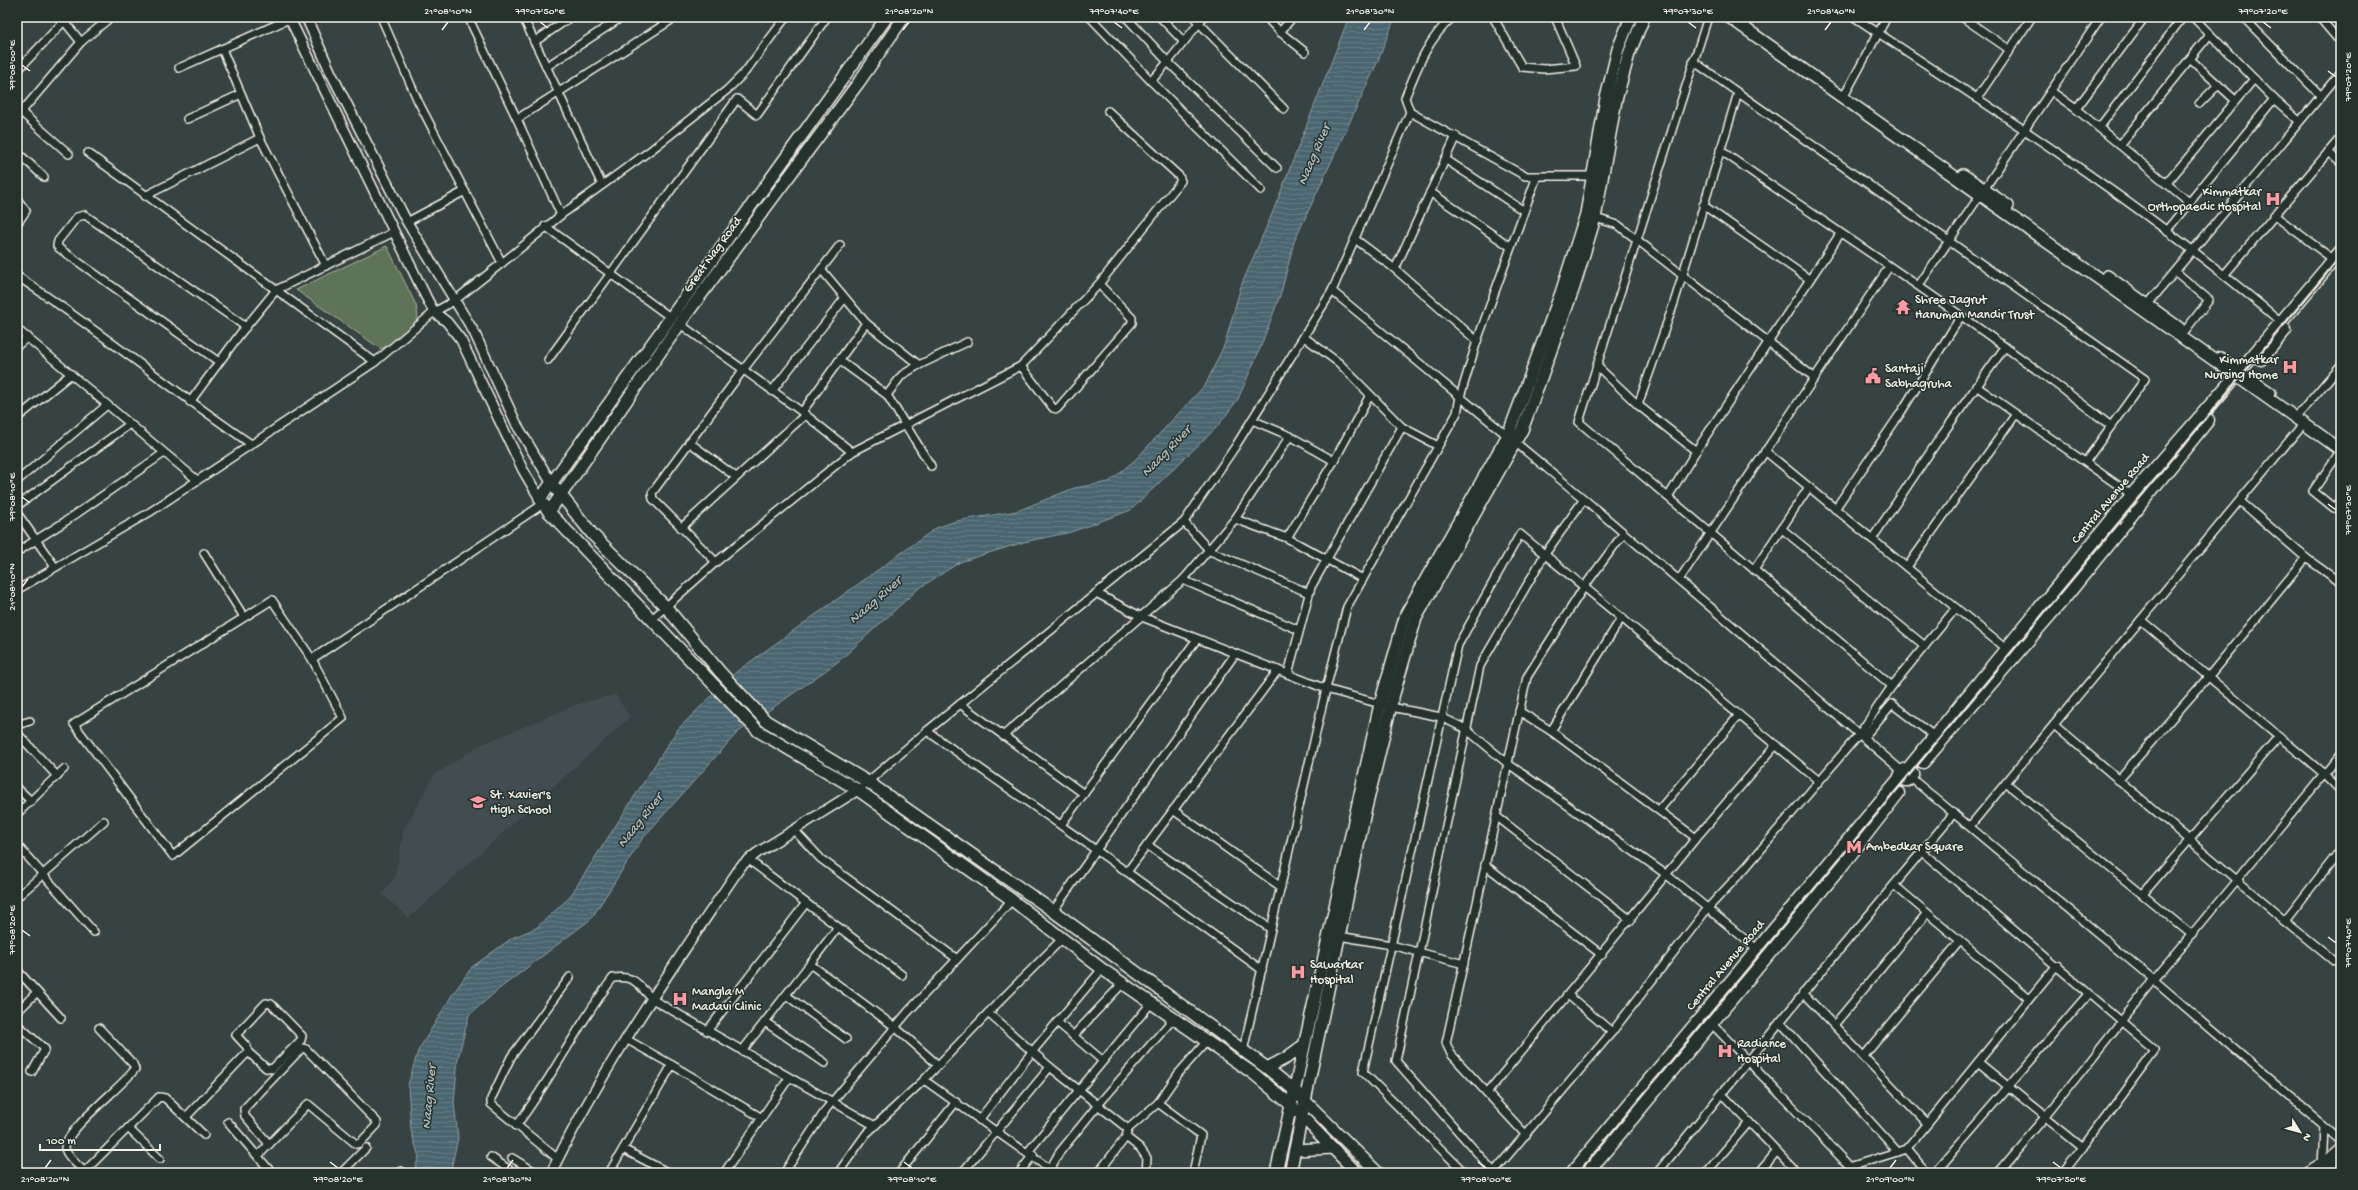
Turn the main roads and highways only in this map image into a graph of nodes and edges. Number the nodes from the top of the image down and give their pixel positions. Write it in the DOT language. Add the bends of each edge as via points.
graph roads {
  1 [pos="887,17"];
  2 [pos="904,17"];
  3 [pos="1631,17"];
  4 [pos="1644,17"];
  5 [pos="1728,17"];
  6 [pos="1737,17"];
  7 [pos="1845,95"];
  8 [pos="1982,192"];
  9 [pos="1590,216"];
  10 [pos="2339,257"];
  11 [pos="670,317"];
  12 [pos="680,324"];
  13 [pos="2241,377"];
  14 [pos="2340,444"];
  15 [pos="552,484"];
  16 [pos="561,497"];
  17 [pos="544,505"];
  18 [pos="1385,706"];
  19 [pos="1907,775"];
  20 [pos="1053,911"];
  21 [pos="1044,924"];
  22 [pos="1073,926"];
  23 [pos="1063,938"];
  24 [pos="1304,1045"];
  25 [pos="1267,1068"];
  26 [pos="1294,1090"];
  27 [pos="1306,1102"];
  28 [pos="1291,1105"];
  29 [pos="1302,1116"];
  30 [pos="2341,1147"];
  31 [pos="1333,1148"];
  32 [pos="1295,1150"];
  33 [pos="2330,1167"];
  34 [pos="1351,1171"];
  35 [pos="1276,1173"];
  36 [pos="1290,1173"];
  37 [pos="1378,1173"];
  38 [pos="1572,1173"];
  39 [pos="1587,1173"];
  1 -- 11 [label="main road, Great Nag Road"];
  2 -- 12 [label="main road, Great Nag Road"];
  3 -- 9 [label="main road" via="1618,49 1613,70 1592,176"];
  4 -- 9 [label="main road" via="1629,54 1616,100"];
  5 -- 7 [label="main road"];
  6 -- 7 [label="main road"];
  7 -- 8 [label="main road"];
  8 -- 13 [label="main road"];
  8 -- 13 [label="main road" via="2148,304"];
  9 -- 18 [label="main road" via="1574,287 1512,439 1416,618"];
  10 -- 13 [label="main road"];
  10 -- 13 [label="main road, Central Avenue Road" via="2281,322"];
  11 -- 12 [label="main road"];
  11 -- 15 [label="main road, Great Nag Road"];
  12 -- 16 [label="main road, Great Nag Road" via="580,465"];
  13 -- 14 [label="main road"];
  13 -- 19 [label="main road" via="2067,595"];
  13 -- 19 [label="main road, Central Avenue Road" via="2132,495 1934,736"];
  15 -- 16 [label="main road"];
  15 -- 17 [label="main road, Great Nag Road"];
  16 -- 17 [label="main road, Great Nag Road"];
  16 -- 20 [label="main road" via="594,535 666,607 720,672 766,721 868,782"];
  17 -- 21 [label="main road" via="758,731 858,790"];
  18 -- 24 [label="main road"];
  18 -- 27 [label="main road"];
  19 -- 38 [label="main road, Central Avenue Road"];
  19 -- 39 [label="main road" via="1840,868"];
  20 -- 21 [label="main road"];
  20 -- 22 [label="main road"];
  21 -- 23 [label="main road"];
  22 -- 23 [label="main road"];
  22 -- 25 [label="main road"];
  23 -- 28 [label="main road" via="1102,969 1254,1074"];
  24 -- 25 [label="main road"];
  24 -- 26 [label="main road"];
  25 -- 26 [label="main road"];
  26 -- 27 [label="main road"];
  26 -- 28 [label="main road"];
  27 -- 29 [label="main road"];
  27 -- 37 [label="main road"];
  28 -- 29 [label="main road"];
  28 -- 35 [label="main road"];
  29 -- 31 [label="main road"];
  29 -- 32 [label="main road"];
  30 -- 33 [label="main road"];
  31 -- 32 [label="main road"];
  31 -- 34 [label="main road"];
  32 -- 36 [label="main road"];
}
